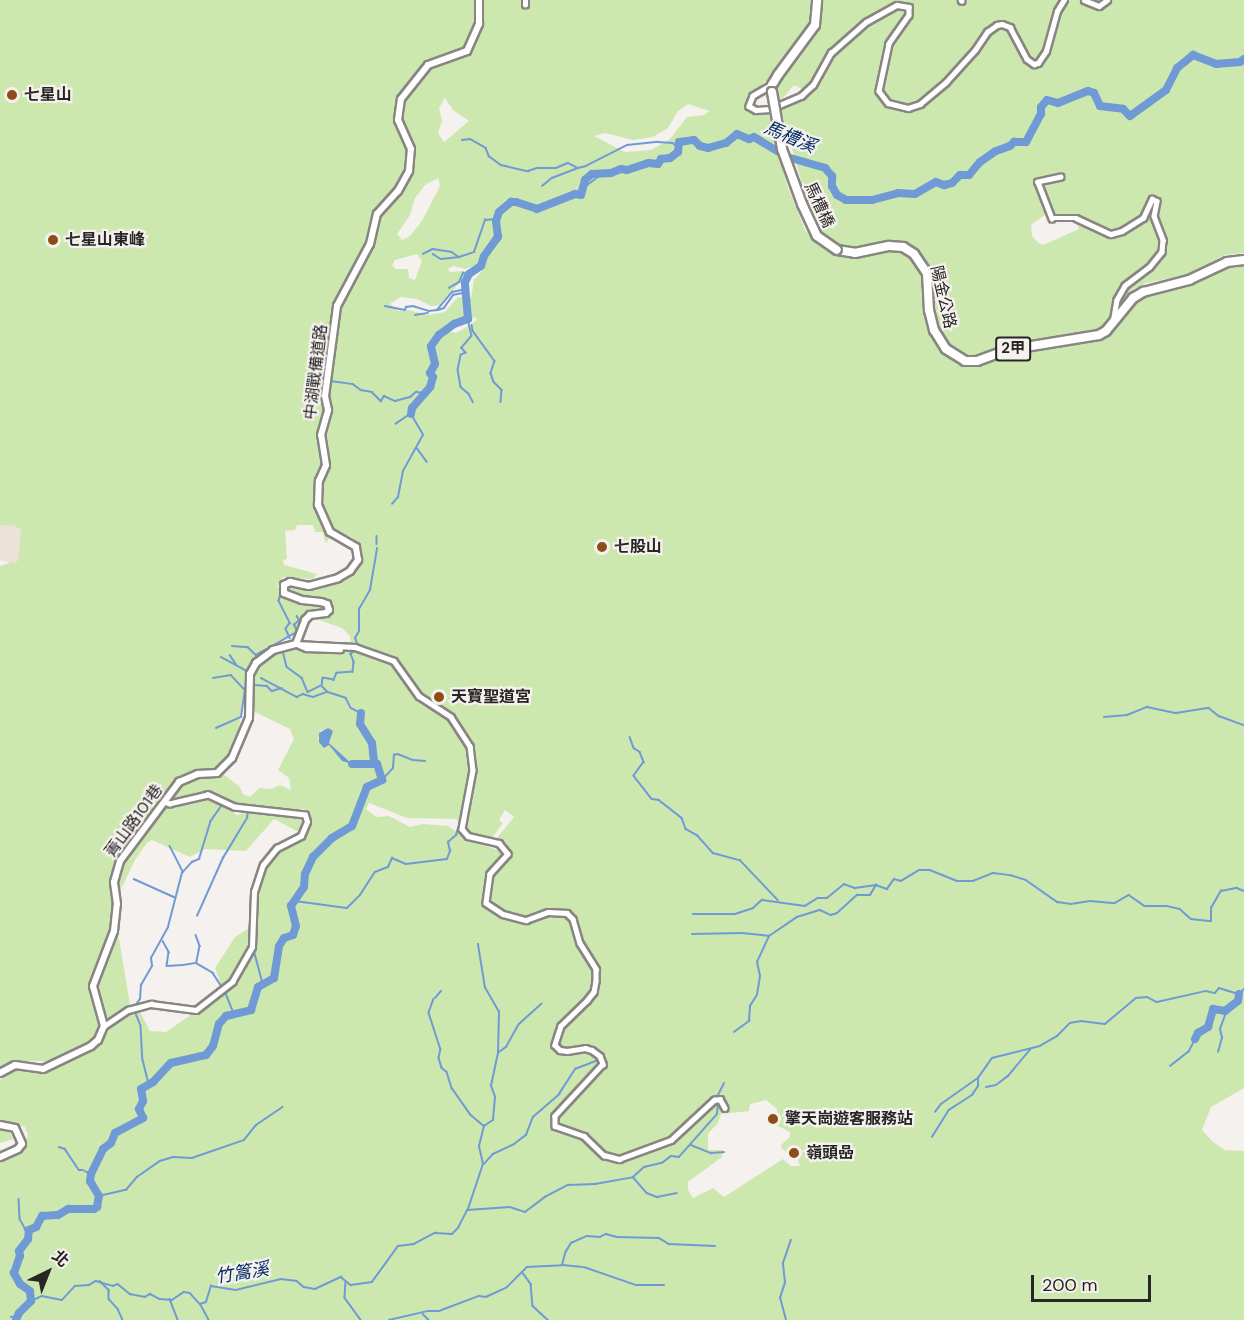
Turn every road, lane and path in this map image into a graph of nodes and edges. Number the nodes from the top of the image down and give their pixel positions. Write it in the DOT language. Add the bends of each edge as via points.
graph roads {
  1 [pos="479,0"];
  2 [pos="817,0"];
  3 [pos="914,0"];
  4 [pos="1064,0"];
  5 [pos="1084,0"];
  6 [pos="1107,0"];
  7 [pos="909,7"];
  8 [pos="772,89"];
  9 [pos="1061,177"];
  10 [pos="837,250"];
  11 [pos="1244,260"];
  12 [pos="1113,323"];
  13 [pos="296,644"];
  14 [pos="346,647"];
  15 [pos="340,649"];
  16 [pos="332,650"];
  17 [pos="164,802"];
  18 [pos="104,1026"];
  19 [pos="0,1073"];
  20 [pos="725,1108"];
  21 [pos="0,1125"];
  22 [pos="0,1157"];
  1 -- 13 [label="street, 中湖戰備道路" via="478,24 467,51 428,65 401,99 398,120 411,149 409,171 398,191 377,213 368,250 337,306 325,396 328,410 321,435 326,465 319,481 318,505 330,532 349,541 359,556 345,575 309,586 290,582 284,585 285,593 321,602 329,608 326,613 305,620"];
  2 -- 8 [label="main road" via="815,25"];
  3 -- 7 [label="street"];
  4 -- 7 [label="street" via="1038,63 1027,59 1010,27 997,25 930,97 903,109 888,103 879,91 889,44 907,19"];
  5 -- 6 [label="street" via="1100,6"];
  7 -- 8 [label="street" via="891,6 866,22 831,53 813,85 801,96 770,109 756,110 750,106 753,96"];
  8 -- 10 [label="main road, 馬槽橋 / 2甲, bridge" via="782,149 810,224 817,236"];
  9 -- 12 [label="street" via="1038,182 1052,218 1076,218 1110,234 1143,218 1152,199 1157,201 1154,216 1163,240 1162,252 1125,286 1117,300"];
  10 -- 12 [label="main road, 陽金公路 / 2甲" via="855,253 895,246 914,254 927,273 934,330 946,350 965,361 977,361 1007,350 1092,338 1106,332"];
  11 -- 12 [label="main road, 陽金公路 / 2甲" via="1227,262 1190,280 1143,292 1133,298"];
  13 -- 14 [label="street"];
  13 -- 15 [label="street"];
  13 -- 16 [label="street"];
  13 -- 17 [label="street, 菁山路101巷" via="273,650 256,663 250,674 249,718 232,758 217,773 198,774 179,782"];
  14 -- 15 [label="street"];
  14 -- 16 [label="street"];
  14 -- 20 [label="street" via="369,650 394,661 419,696 451,717 470,746 473,770 462,829 468,836 499,843 507,854 490,874 486,903 503,914 526,920 543,913 567,913 573,918 582,948 596,969 594,992 563,1022 555,1041 562,1050 585,1048 597,1052 603,1064 555,1116 555,1125 584,1136 600,1152 619,1160 671,1140 714,1100 720,1099"];
  15 -- 16 [label="street"];
  17 -- 18 [label="street, 菁山路101巷" via="115,872 114,931 93,986"];
  17 -- 18 [label="street" via="208,795 234,807 305,815 307,822 301,836 277,848 262,865 254,892 252,947 232,982 196,1010 152,1004 128,1010"];
  18 -- 19 [label="street" via="91,1046 53,1065 43,1069 15,1065"];
  21 -- 22 [label="street" via="15,1128 22,1144"];
}
